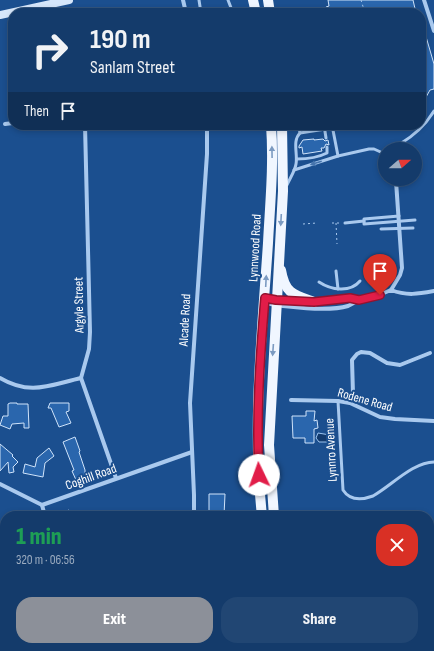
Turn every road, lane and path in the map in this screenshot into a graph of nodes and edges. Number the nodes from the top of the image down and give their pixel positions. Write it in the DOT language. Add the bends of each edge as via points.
graph roads {
  1 [pos="69,0"];
  2 [pos="424,0"];
  3 [pos="32,8"];
  4 [pos="434,32"];
  5 [pos="434,111"];
  6 [pos="5,124"];
  7 [pos="8,124"];
  8 [pos="426,125"];
  9 [pos="85,130"];
  10 [pos="207,130"];
  11 [pos="271,130"];
  12 [pos="282,130"];
  13 [pos="299,130"];
  14 [pos="312,130"];
  15 [pos="325,130"];
  16 [pos="333,130"];
  17 [pos="420,130"];
  18 [pos="300,133"];
  19 [pos="326,138"];
  20 [pos="403,142"];
  21 [pos="327,147"];
  22 [pos="378,151"];
  23 [pos="338,156"];
  24 [pos="297,159"];
  25 [pos="294,170"];
  26 [pos="397,186"];
  27 [pos="283,191"];
  28 [pos="400,216"];
  29 [pos="381,217"];
  30 [pos="415,220"];
  31 [pos="364,221"];
  32 [pos="400,222"];
  33 [pos="317,223"];
  34 [pos="332,223"];
  35 [pos="336,223"];
  36 [pos="345,223"];
  37 [pos="381,223"];
  38 [pos="303,224"];
  39 [pos="381,228"];
  40 [pos="400,228"];
  41 [pos="413,228"];
  42 [pos="337,244"];
  43 [pos="279,257"];
  44 [pos="336,271"];
  45 [pos="360,281"];
  46 [pos="319,282"];
  47 [pos="338,289"];
  48 [pos="391,290"];
  49 [pos="434,291"];
  50 [pos="264,300"];
  51 [pos="359,300"];
  52 [pos="314,302"];
  53 [pos="276,303"];
  54 [pos="430,353"];
  55 [pos="0,378"];
  56 [pos="81,378"];
  57 [pos="291,400"];
  58 [pos="338,401"];
  59 [pos="350,404"];
  60 [pos="434,420"];
  61 [pos="192,452"];
  62 [pos="434,462"];
  63 [pos="116,478"];
  64 [pos="0,484"];
  65 [pos="42,505"];
  66 [pos="44,511"];
  67 [pos="194,511"];
  68 [pos="261,511"];
  69 [pos="274,511"];
  1 -- 3 [label="street"];
  2 -- 4 [label="street"];
  5 -- 8 [label="lane"];
  6 -- 7 [label="street"];
  9 -- 56 [label="street, Argyle Street" via="90,332 89,349"];
  10 -- 61 [label="street, Alcade Road" via="190,403"];
  50 -- 11 [label="main road, Lynnwood Road, one-way" via="272,174"];
  12 -- 27 [label="main road, Lynnwood Road"];
  13 -- 18 [label="lane"];
  14 -- 18 [label="lane"];
  15 -- 19 [label="lane"];
  16 -- 23 [label="lane"];
  17 -- 20 [label="lane"];
  18 -- 24 [label="lane" via="297,135 295,146"];
  21 -- 24 [label="lane" via="327,153 319,157"];
  22 -- 23 [label="lane" via="369,149"];
  23 -- 25 [label="lane, one-way"];
  24 -- 25 [label="lane"];
  25 -- 27 [label="lane"];
  26 -- 28 [label="street"];
  27 -- 43 [label="main road, Lynnwood Road, one-way"];
  28 -- 29 [label="lane"];
  28 -- 32 [label="street"];
  29 -- 31 [label="lane"];
  29 -- 37 [label="lane"];
  30 -- 32 [label="lane"];
  31 -- 36 [label="lane"];
  31 -- 37 [label="lane"];
  32 -- 37 [label="lane"];
  32 -- 40 [label="street"];
  33 -- 38 [label="path"];
  34 -- 35 [label="path"];
  35 -- 36 [label="path"];
  35 -- 42 [label="path"];
  39 -- 40 [label="lane"];
  40 -- 41 [label="lane"];
  40 -- 48 [label="street" via="402,268"];
  43 -- 52 [label="main road" via="282,276 288,290 296,296"];
  43 -- 53 [label="main road, Lynnwood Road"];
  44 -- 47 [label="lane"];
  45 -- 47 [label="lane" via="352,287"];
  46 -- 47 [label="lane"];
  48 -- 49 [label="street" via="401,294"];
  48 -- 51 [label="street"];
  50 -- 53 [label="street"];
  50 -- 68 [label="main road, Lynnwood Road" via="257,446"];
  51 -- 52 [label="street" via="350,298"];
  51 -- 53 [label="street" via="347,306 325,308"];
  52 -- 53 [label="street"];
  53 -- 69 [label="main road, Lynnwood Road, one-way" via="269,445"];
  54 -- 59 [label="street" via="400,365 387,363 370,353 357,354 352,360 353,394"];
  55 -- 56 [label="street" via="31,389"];
  56 -- 63 [label="street"];
  57 -- 58 [label="street, Rodene Road"];
  58 -- 59 [label="street, Rodene Road"];
  58 -- 62 [label="lane, Lynnro Avenue" via="343,490 348,496 365,499 373,496 415,468 424,463"];
  59 -- 60 [label="street, Rodene Road" via="395,419"];
  61 -- 63 [label="street, Coghill Road"];
  61 -- 67 [label="street, Alcade Road"];
  63 -- 65 [label="street, Coghill Road"];
  64 -- 65 [label="street"];
  65 -- 66 [label="street"];
}
